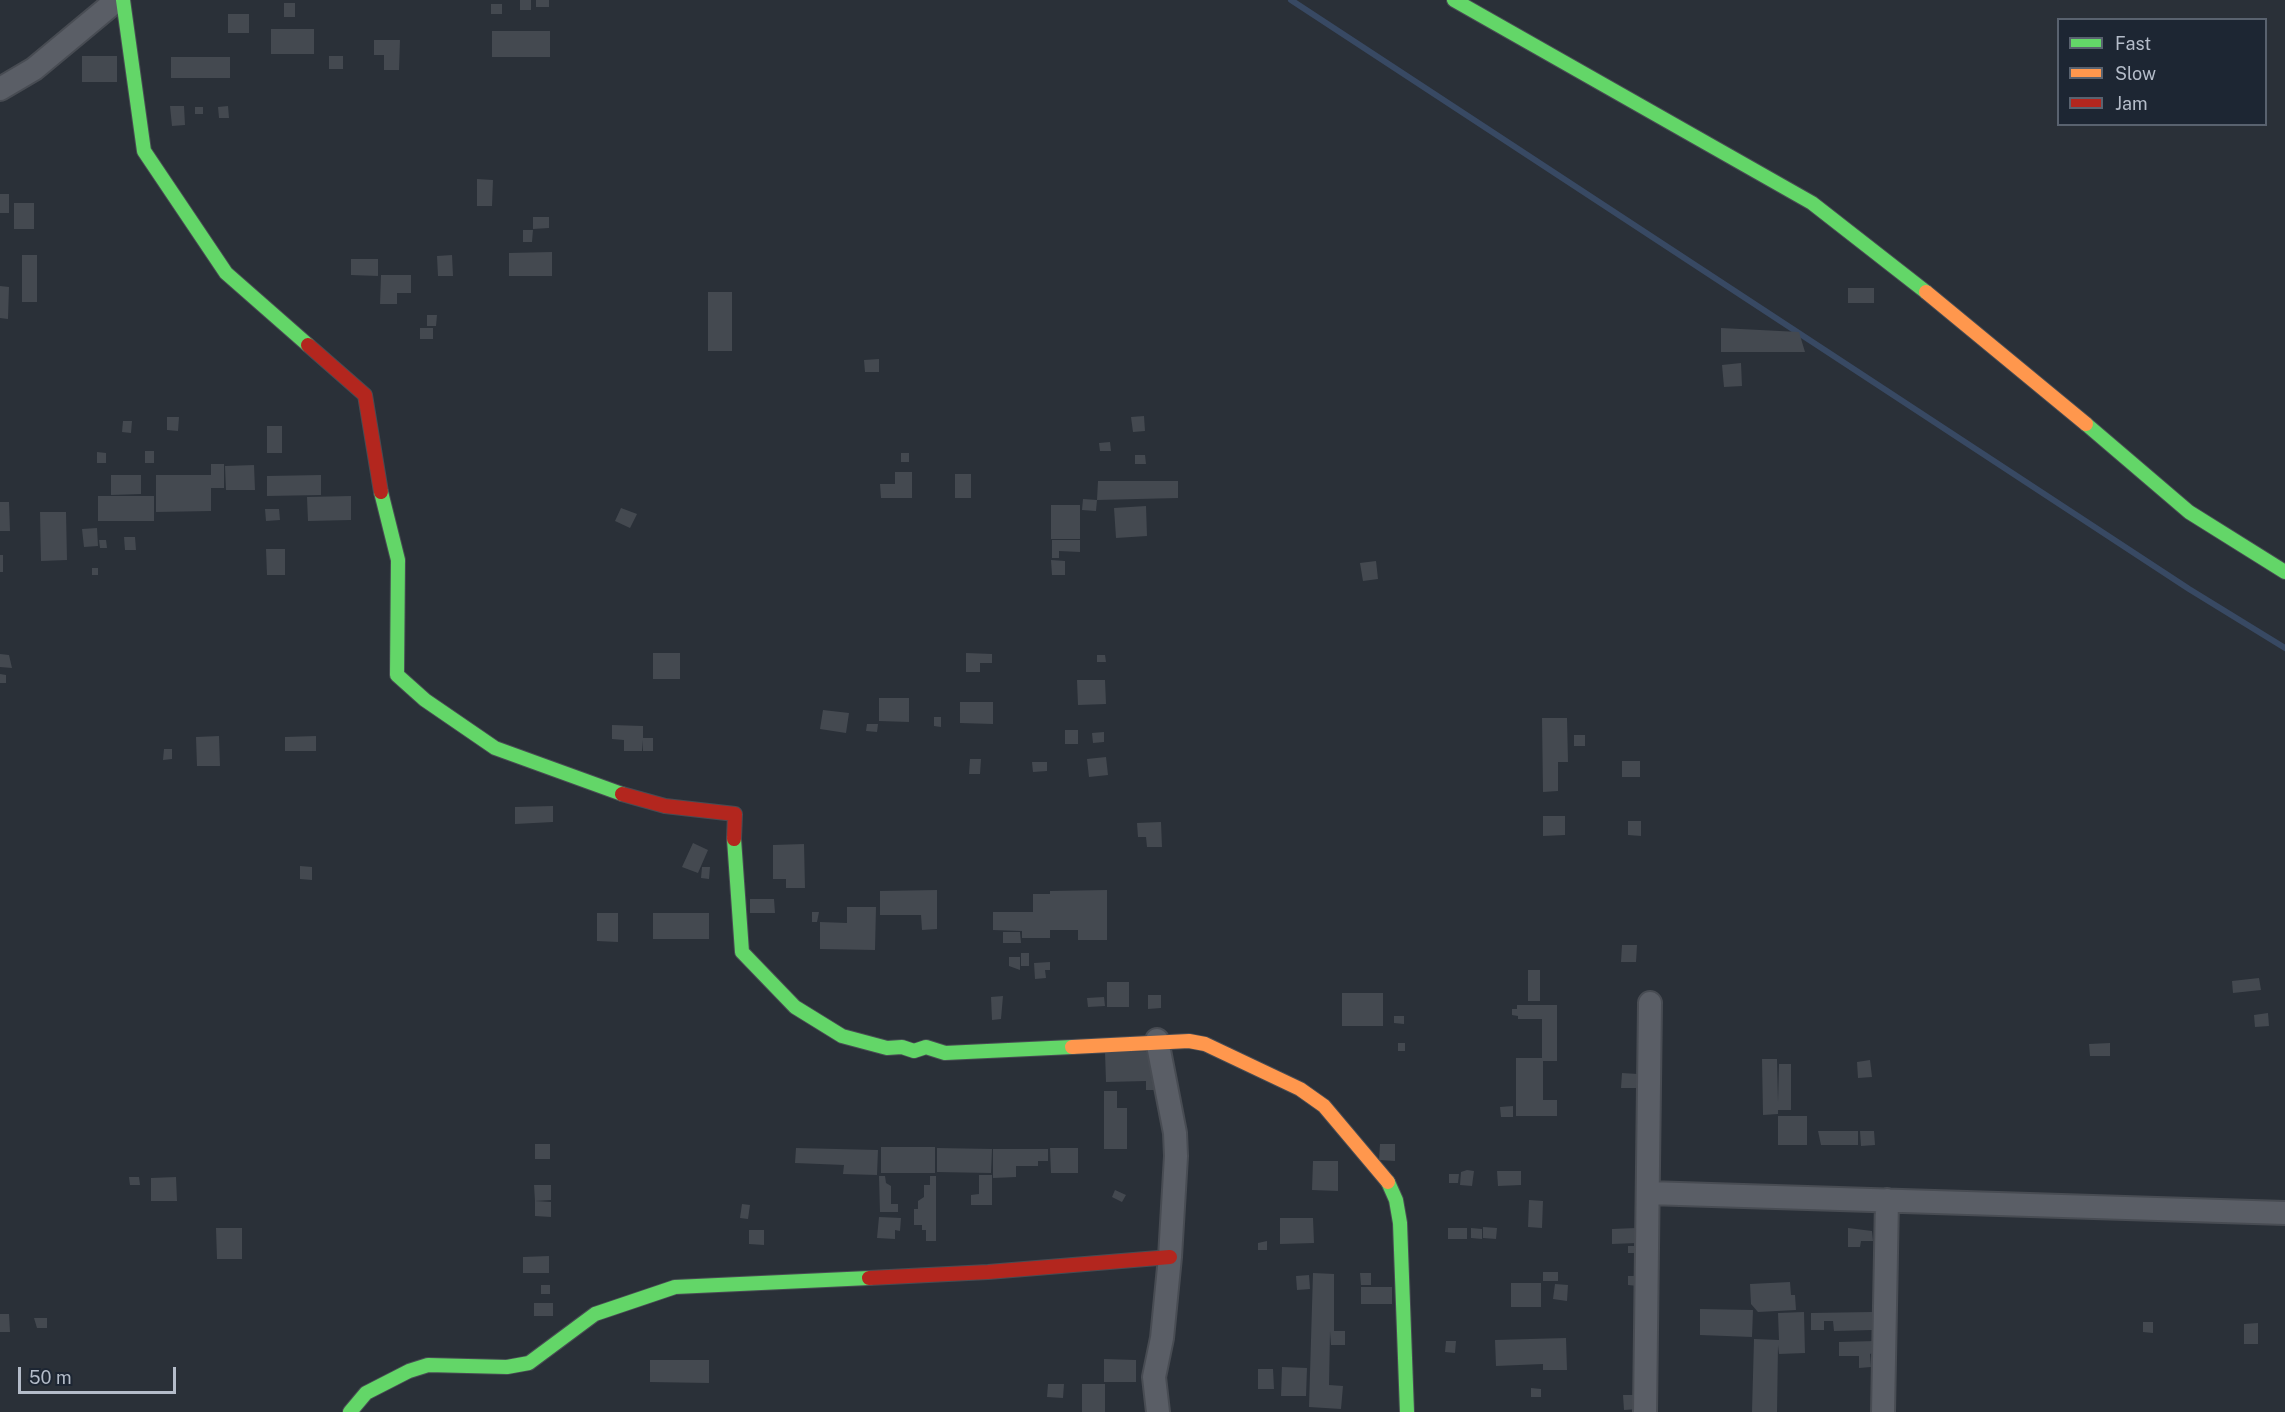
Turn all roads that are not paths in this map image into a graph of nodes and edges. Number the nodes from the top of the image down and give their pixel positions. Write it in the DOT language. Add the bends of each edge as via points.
graph roads {
  1 [pos="117,0"];
  2 [pos="123,0"];
  3 [pos="1454,0"];
  4 [pos="0,89"];
  5 [pos="2285,572"];
  6 [pos="1650,1003"];
  7 [pos="1157,1040"];
  8 [pos="1648,1193"];
  9 [pos="1887,1200"];
  10 [pos="2285,1214"];
  11 [pos="1170,1257"];
  12 [pos="350,1412"];
  13 [pos="1158,1412"];
  14 [pos="1407,1412"];
  15 [pos="1645,1412"];
  16 [pos="1883,1412"];
  1 -- 4 [label="street" via="34,69"];
  2 -- 7 [label="street" via="144,151 226,273 365,395 381,495 398,560 397,675 425,700 495,748 634,799 735,814 734,854 742,952 795,1007 842,1036 887,1048 902,1047 914,1052 926,1047 945,1053"];
  3 -- 5 [label="street" via="1812,202 2034,380 2189,512"];
  6 -- 8 [label="street"];
  7 -- 11 [label="street" via="1175,1133"];
  7 -- 14 [label="street" via="1205,1044 1300,1089 1324,1106 1388,1182 1400,1223"];
  8 -- 9 [label="street"];
  8 -- 15 [label="street"];
  9 -- 10 [label="street"];
  9 -- 16 [label="street"];
  11 -- 12 [label="street" via="988,1272 675,1287 586,1319 529,1363 507,1367 428,1365 366,1394"];
  11 -- 13 [label="street" via="1154,1377"];
}
